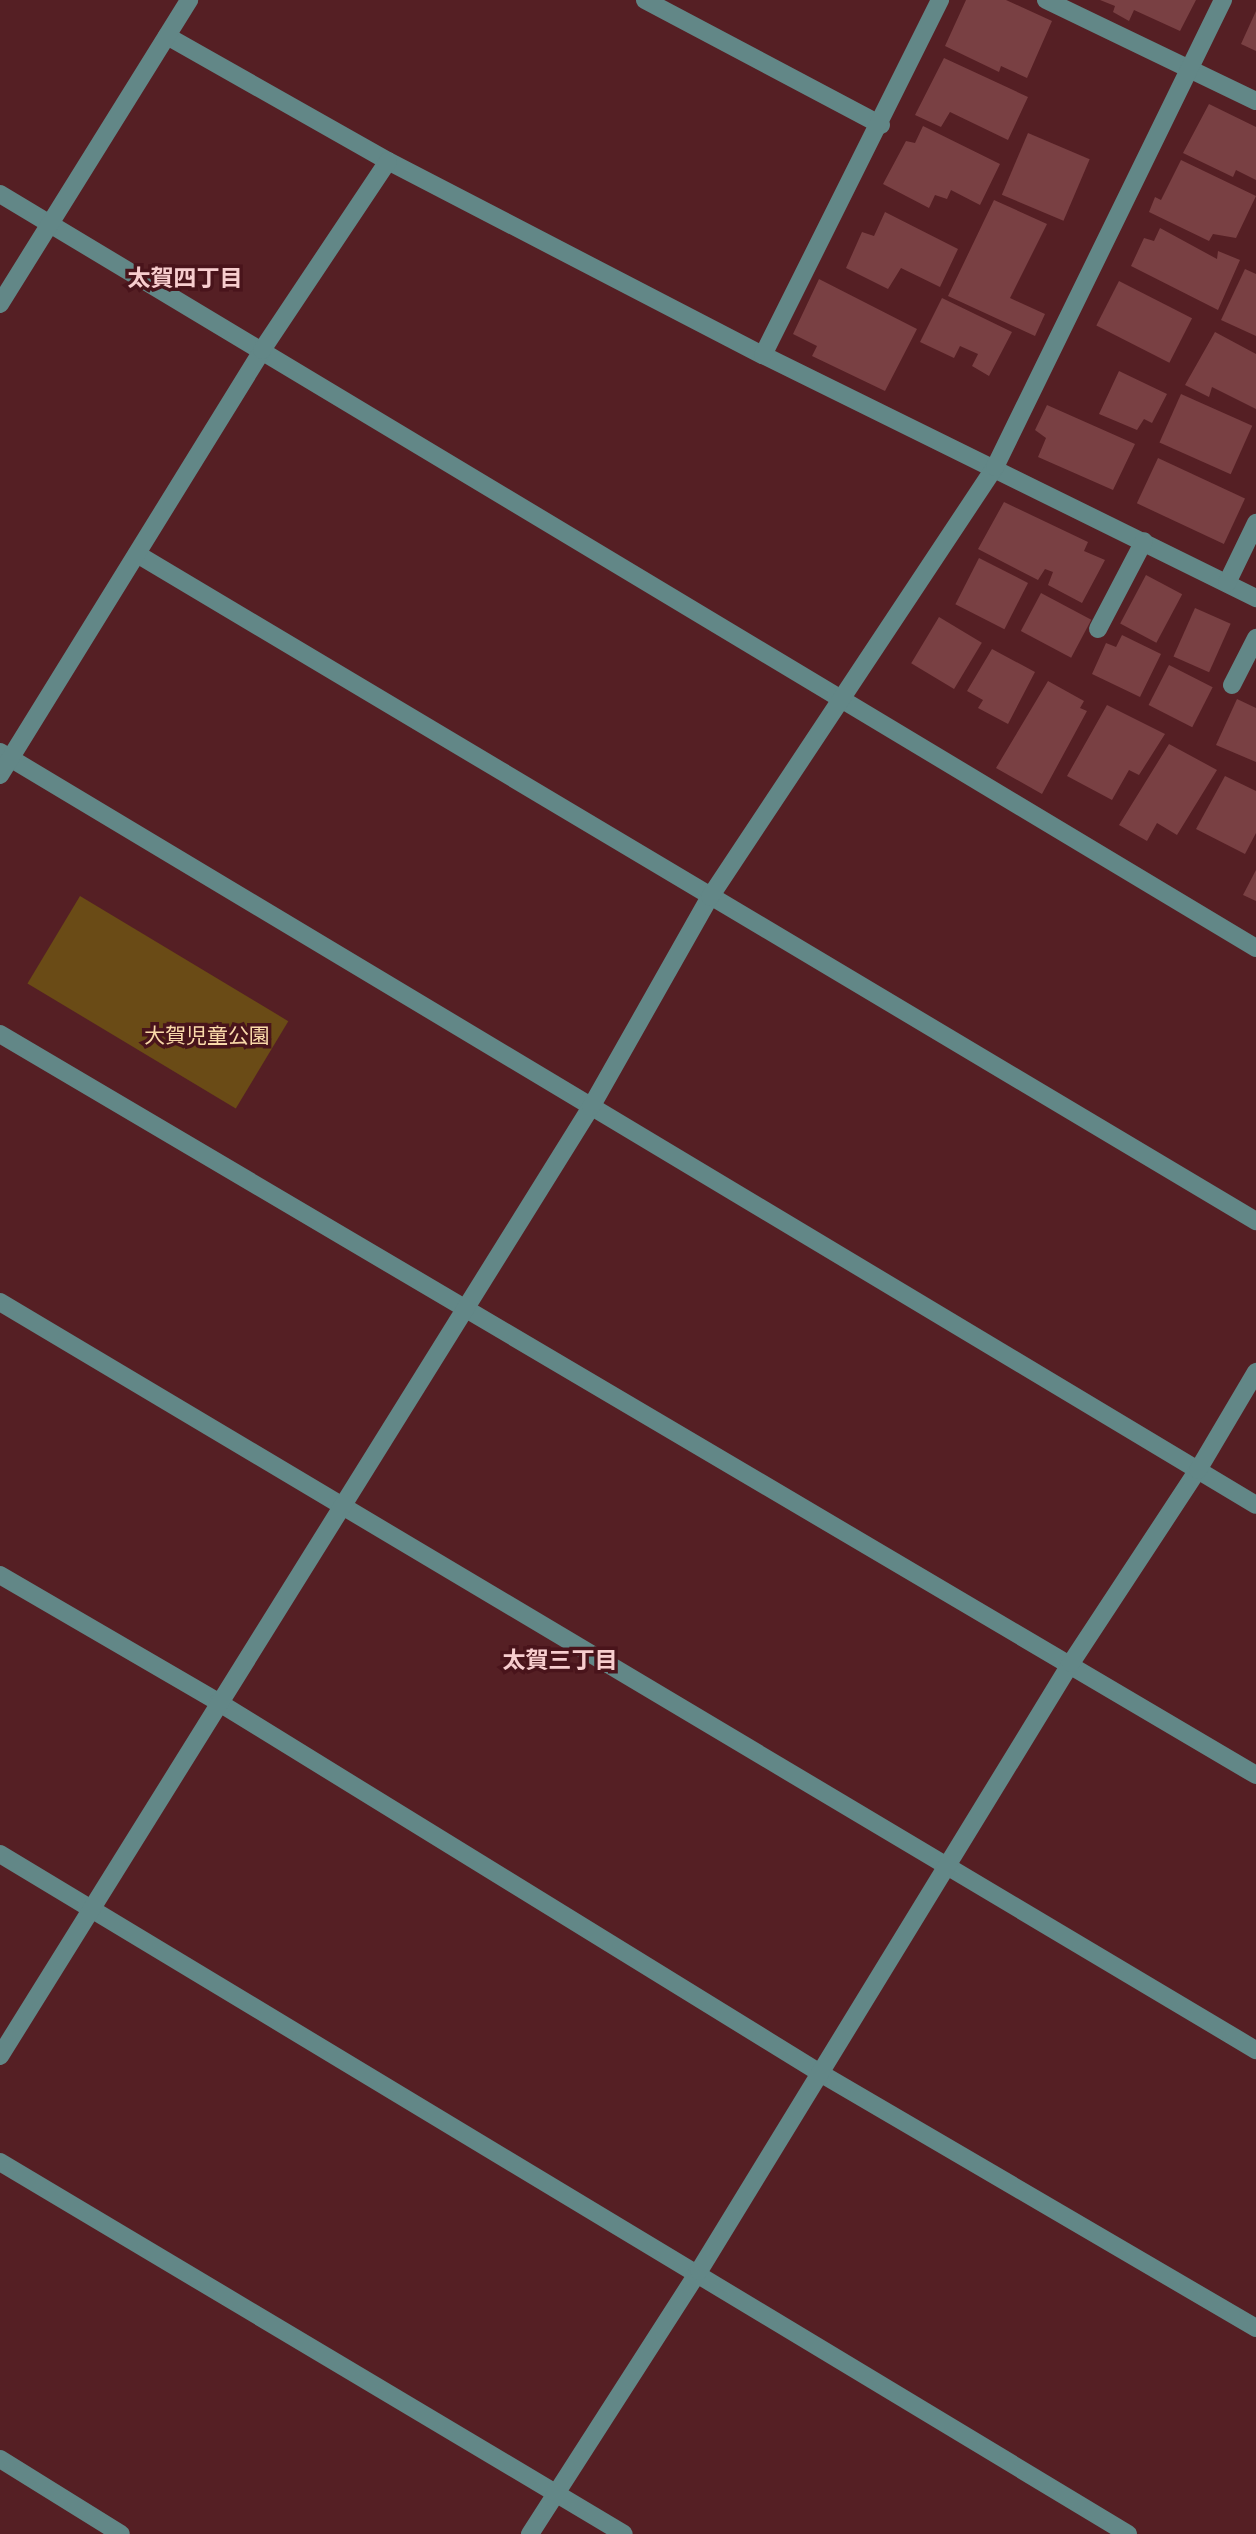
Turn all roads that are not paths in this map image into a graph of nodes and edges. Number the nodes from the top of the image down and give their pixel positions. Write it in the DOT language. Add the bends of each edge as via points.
graph roads {
  1 [pos="189,0"];
  2 [pos="645,0"];
  3 [pos="940,0"];
  4 [pos="1046,0"];
  5 [pos="1223,0"];
  6 [pos="167,36"];
  7 [pos="1188,66"];
  8 [pos="1256,101"];
  9 [pos="881,125"];
  10 [pos="388,161"];
  11 [pos="0,194"];
  12 [pos="50,224"];
  13 [pos="0,304"];
  14 [pos="262,350"];
  15 [pos="763,355"];
  16 [pos="995,467"];
  17 [pos="1256,523"];
  18 [pos="1144,541"];
  19 [pos="137,555"];
  20 [pos="1227,583"];
  21 [pos="1256,598"];
  22 [pos="1098,629"];
  23 [pos="1256,638"];
  24 [pos="1232,685"];
  25 [pos="841,700"];
  26 [pos="5,755"];
  27 [pos="0,775"];
  28 [pos="710,897"];
  29 [pos="1256,948"];
  30 [pos="0,1034"];
  31 [pos="591,1107"];
  32 [pos="1256,1221"];
  33 [pos="0,1302"];
  34 [pos="468,1306"];
  35 [pos="1256,1372"];
  36 [pos="1198,1470"];
  37 [pos="1256,1505"];
  38 [pos="343,1509"];
  39 [pos="0,1575"];
  40 [pos="1070,1663"];
  41 [pos="218,1702"];
  42 [pos="1256,1775"];
  43 [pos="0,1854"];
  44 [pos="946,1868"];
  45 [pos="94,1909"];
  46 [pos="1256,2050"];
  47 [pos="0,2056"];
  48 [pos="821,2073"];
  49 [pos="0,2162"];
  50 [pos="699,2271"];
  51 [pos="1256,2328"];
  52 [pos="0,2459"];
  53 [pos="555,2493"];
  54 [pos="121,2534"];
  55 [pos="530,2534"];
  56 [pos="624,2534"];
  57 [pos="1128,2534"];
  1 -- 6 [label="street"];
  2 -- 9 [label="street"];
  3 -- 9 [label="street"];
  4 -- 7 [label="street"];
  5 -- 7 [label="street"];
  6 -- 10 [label="street"];
  6 -- 12 [label="street"];
  7 -- 8 [label="street"];
  7 -- 16 [label="street"];
  9 -- 15 [label="street"];
  10 -- 14 [label="street"];
  10 -- 15 [label="street"];
  11 -- 12 [label="street"];
  12 -- 13 [label="street"];
  12 -- 14 [label="street"];
  14 -- 19 [label="street"];
  14 -- 25 [label="street"];
  15 -- 16 [label="street"];
  16 -- 18 [label="street"];
  16 -- 25 [label="street"];
  17 -- 20 [label="street"];
  18 -- 20 [label="street"];
  18 -- 22 [label="street"];
  19 -- 26 [label="street"];
  19 -- 28 [label="street"];
  20 -- 21 [label="street"];
  23 -- 24 [label="street"];
  25 -- 28 [label="street"];
  25 -- 29 [label="street"];
  26 -- 27 [label="street"];
  26 -- 31 [label="street"];
  28 -- 31 [label="street"];
  28 -- 32 [label="street"];
  30 -- 34 [label="street"];
  31 -- 34 [label="street"];
  31 -- 36 [label="street"];
  33 -- 38 [label="street"];
  34 -- 38 [label="street"];
  34 -- 40 [label="street"];
  35 -- 36 [label="street"];
  36 -- 37 [label="street"];
  36 -- 40 [label="street"];
  38 -- 41 [label="street"];
  38 -- 44 [label="street"];
  39 -- 41 [label="street"];
  40 -- 42 [label="street"];
  40 -- 44 [label="street"];
  41 -- 45 [label="street"];
  41 -- 48 [label="street"];
  43 -- 45 [label="street"];
  44 -- 46 [label="street"];
  44 -- 48 [label="street"];
  45 -- 47 [label="street"];
  45 -- 50 [label="street"];
  48 -- 50 [label="street"];
  48 -- 51 [label="street"];
  49 -- 53 [label="street"];
  50 -- 53 [label="street"];
  50 -- 57 [label="street"];
  52 -- 54 [label="street"];
  53 -- 55 [label="street"];
  53 -- 56 [label="street"];
}
